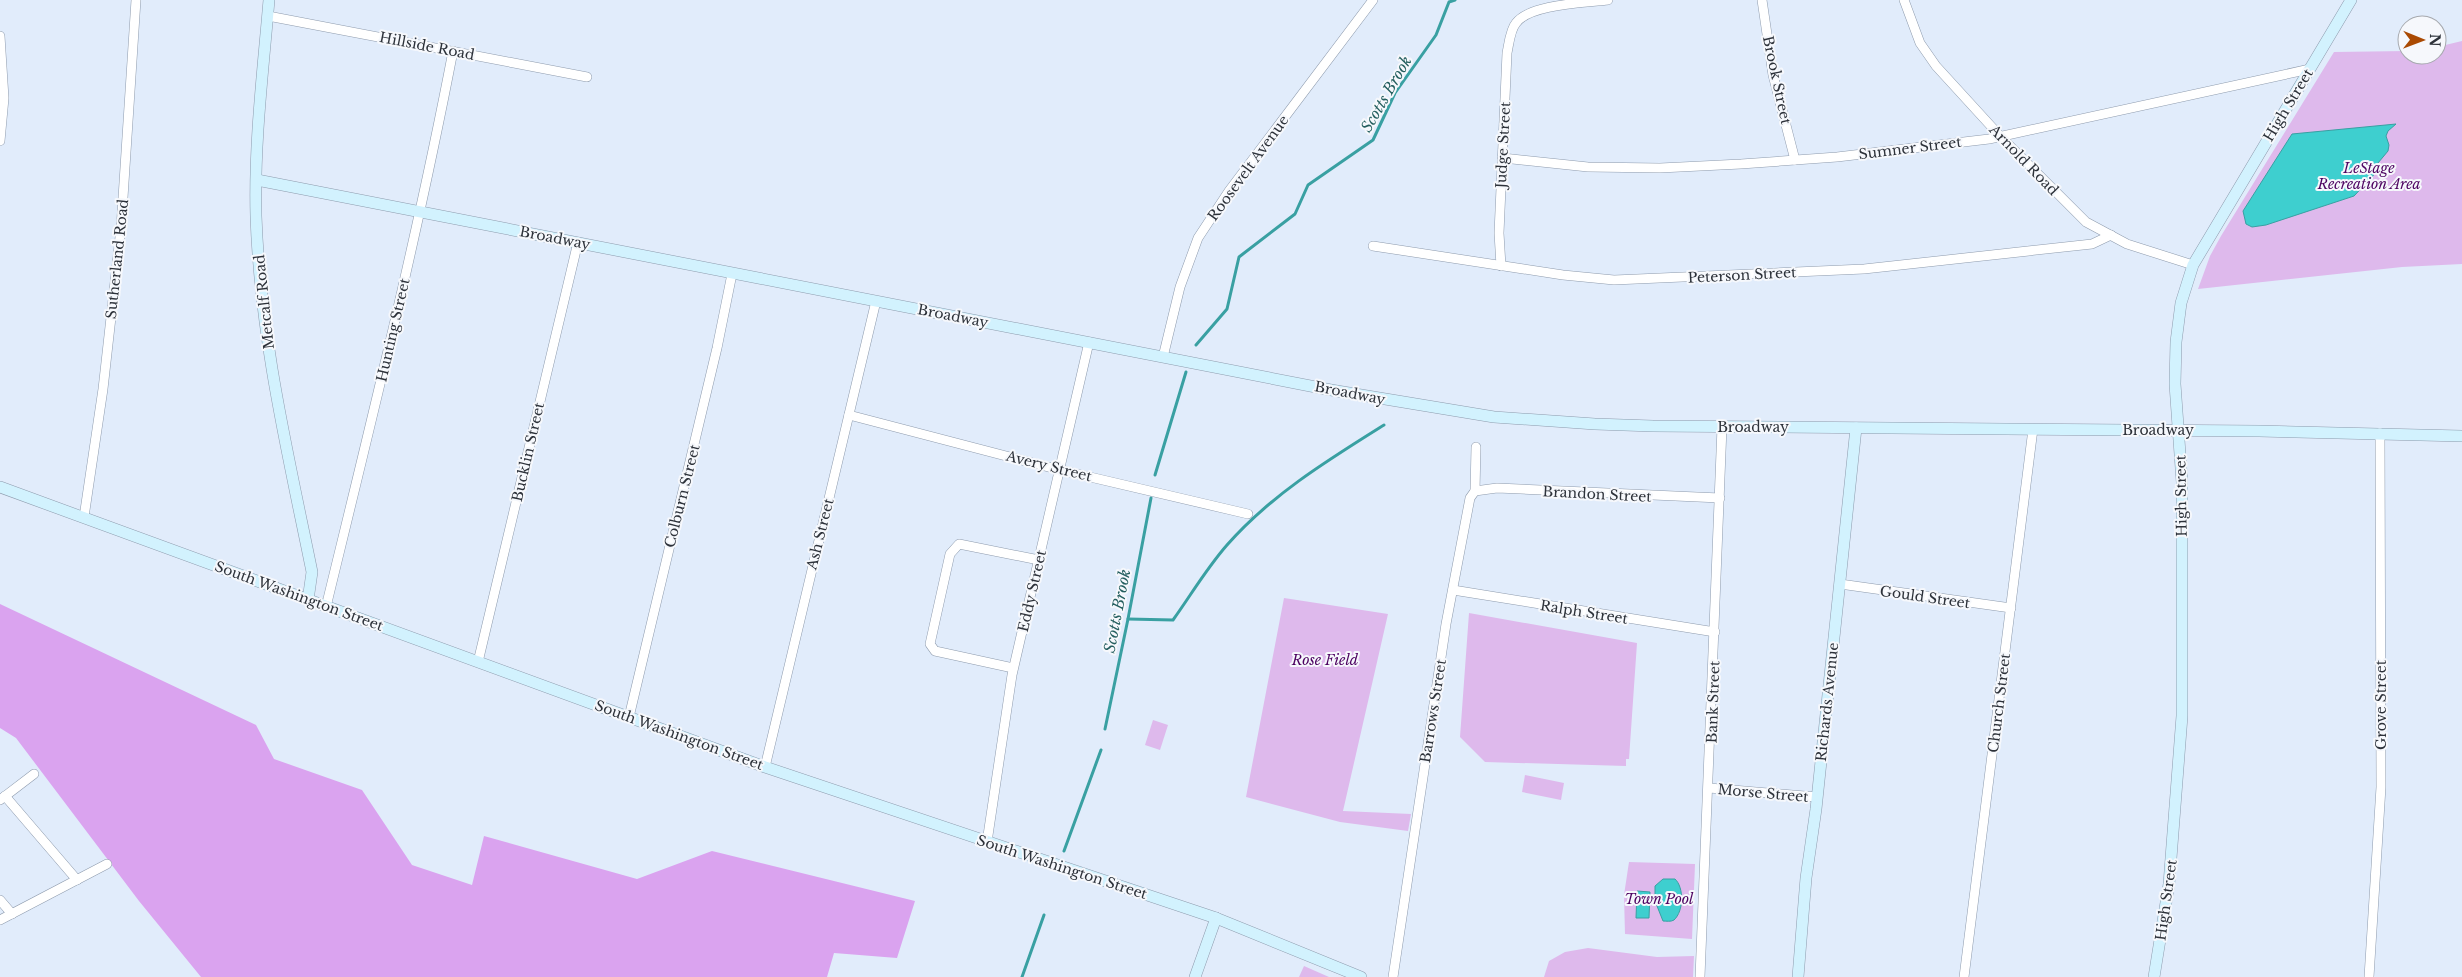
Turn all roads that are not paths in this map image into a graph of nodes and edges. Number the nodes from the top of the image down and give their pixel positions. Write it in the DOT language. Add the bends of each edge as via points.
graph roads {
  1 [pos="136,0"];
  2 [pos="269,0"];
  3 [pos="1373,0"];
  4 [pos="1608,0"];
  5 [pos="1762,0"];
  6 [pos="1904,0"];
  7 [pos="2351,0"];
  8 [pos="268,16"];
  9 [pos="0,36"];
  10 [pos="452,51"];
  11 [pos="2310,69"];
  12 [pos="587,77"];
  13 [pos="1,127"];
  14 [pos="2000,136"];
  15 [pos="0,140"];
  16 [pos="1503,158"];
  17 [pos="1795,160"];
  18 [pos="257,180"];
  19 [pos="421,211"];
  20 [pos="2111,235"];
  21 [pos="578,242"];
  22 [pos="1373,246"];
  23 [pos="2193,265"];
  24 [pos="1501,266"];
  25 [pos="732,274"];
  26 [pos="876,301"];
  27 [pos="1089,342"];
  28 [pos="1163,357"];
  29 [pos="849,415"];
  30 [pos="1722,427"];
  31 [pos="1856,428"];
  32 [pos="2033,429"];
  33 [pos="2179,430"];
  34 [pos="2380,433"];
  35 [pos="2462,436"];
  36 [pos="1476,447"];
  37 [pos="1060,469"];
  38 [pos="0,487"];
  39 [pos="1475,491"];
  40 [pos="1720,498"];
  41 [pos="1248,514"];
  42 [pos="84,517"];
  43 [pos="1039,560"];
  44 [pos="1840,584"];
  45 [pos="1453,590"];
  46 [pos="308,600"];
  47 [pos="326,607"];
  48 [pos="2011,608"];
  49 [pos="1715,632"];
  50 [pos="478,662"];
  51 [pos="1013,668"];
  52 [pos="629,717"];
  53 [pos="765,767"];
  54 [pos="34,774"];
  55 [pos="1709,788"];
  56 [pos="1817,797"];
  57 [pos="3,798"];
  58 [pos="986,842"];
  59 [pos="108,864"];
  60 [pos="77,880"];
  61 [pos="0,900"];
  62 [pos="12,914"];
  63 [pos="1216,918"];
  64 [pos="0,920"];
  65 [pos="1195,977"];
  66 [pos="1361,977"];
  67 [pos="1393,977"];
  68 [pos="1700,977"];
  69 [pos="1798,977"];
  70 [pos="1964,977"];
  71 [pos="2154,977"];
  72 [pos="2369,977"];
  1 -- 42 [label="street, Sutherland Road" via="121,228 103,389"];
  2 -- 8 [label="street, Metcalf Road"];
  3 -- 28 [label="street, Roosevelt Avenue" via="1229,191 1198,238 1180,287"];
  4 -- 16 [label="street, Judge Street" via="1540,10 1523,15 1514,25 1507,53"];
  5 -- 17 [label="street, Brook Street" via="1773,75"];
  6 -- 14 [label="street, Arnold Road" via="1924,51"];
  7 -- 11 [label="street, High Street"];
  8 -- 10 [label="street, Hillside Road"];
  8 -- 18 [label="street, Metcalf Road"];
  9 -- 13 [label="street" via="4,98"];
  10 -- 12 [label="street, Hillside Road"];
  10 -- 19 [label="street, Hunting Street"];
  11 -- 14 [label="street, Sumner Street"];
  11 -- 23 [label="street, High Street"];
  13 -- 15 [label="street"];
  14 -- 17 [label="street, Sumner Street" via="1911,149"];
  14 -- 20 [label="street, Arnold Road" via="2086,222"];
  16 -- 17 [label="street, Sumner Street" via="1588,167 1660,168"];
  16 -- 24 [label="street, Judge Street" via="1499,233"];
  18 -- 19 [label="street, Broadway"];
  18 -- 46 [label="street, Metcalf Road" via="256,216 266,331 312,572"];
  19 -- 21 [label="street, Broadway"];
  19 -- 47 [label="street, Hunting Street"];
  20 -- 23 [label="street, Arnold Road" via="2127,244"];
  20 -- 24 [label="street, Peterson Street" via="2092,244 1864,269 1614,280"];
  21 -- 25 [label="street, Broadway"];
  21 -- 50 [label="street, Bucklin Street"];
  22 -- 24 [label="street, Peterson Street"];
  23 -- 33 [label="street, High Street" via="2181,303 2176,342"];
  25 -- 26 [label="street, Broadway"];
  25 -- 52 [label="street, Colburn Street"];
  26 -- 27 [label="street, Broadway"];
  26 -- 29 [label="street, Ash Street"];
  27 -- 28 [label="street, Broadway"];
  27 -- 37 [label="street, Eddy Street"];
  28 -- 30 [label="street, Broadway" via="1395,402 1494,417 1595,424"];
  29 -- 37 [label="street, Avery Street"];
  29 -- 53 [label="street, Ash Street"];
  30 -- 31 [label="street, Broadway"];
  30 -- 40 [label="street, Bank Street"];
  31 -- 32 [label="street, Broadway"];
  31 -- 44 [label="street, Richards Avenue"];
  32 -- 33 [label="street, Broadway"];
  32 -- 48 [label="street, Church Street"];
  33 -- 34 [label="street, Broadway"];
  33 -- 71 [label="street, High Street" via="2182,716 2170,884"];
  34 -- 35 [label="street, Broadway"];
  34 -- 72 [label="street, Grove Street" via="2381,787"];
  36 -- 39 [label="street, Barrows Street"];
  37 -- 41 [label="street, Avery Street"];
  37 -- 43 [label="street, Eddy Street"];
  38 -- 42 [label="street, South Washington Street"];
  39 -- 40 [label="street, Brandon Street" via="1497,488"];
  39 -- 45 [label="street, Barrows Street" via="1470,498"];
  40 -- 49 [label="street, Bank Street"];
  42 -- 46 [label="street, South Washington Street"];
  43 -- 51 [label="street, Eddy Street"];
  43 -- 51 [label="street" via="959,544 950,554 930,644 935,651"];
  44 -- 48 [label="street, Gould Street"];
  44 -- 56 [label="street, Richards Avenue"];
  45 -- 49 [label="street, Ralph Street"];
  45 -- 67 [label="street, Barrows Street"];
  46 -- 47 [label="street, South Washington Street"];
  47 -- 50 [label="street, South Washington Street"];
  48 -- 70 [label="street, Church Street"];
  49 -- 55 [label="street, Bank Street"];
  50 -- 52 [label="street, South Washington Street"];
  51 -- 58 [label="street, Eddy Street"];
  52 -- 53 [label="street, South Washington Street"];
  53 -- 58 [label="street, South Washington Street"];
  54 -- 57 [label="street"];
  55 -- 56 [label="street, Morse Street"];
  55 -- 68 [label="street, Bank Street"];
  56 -- 69 [label="street, Richards Avenue"];
  57 -- 60 [label="street"];
  58 -- 63 [label="street, South Washington Street"];
  59 -- 60 [label="street"];
  60 -- 62 [label="street"];
  61 -- 62 [label="street"];
  62 -- 64 [label="street"];
  63 -- 65 [label="street"];
  63 -- 66 [label="street, South Washington Street"];
}
